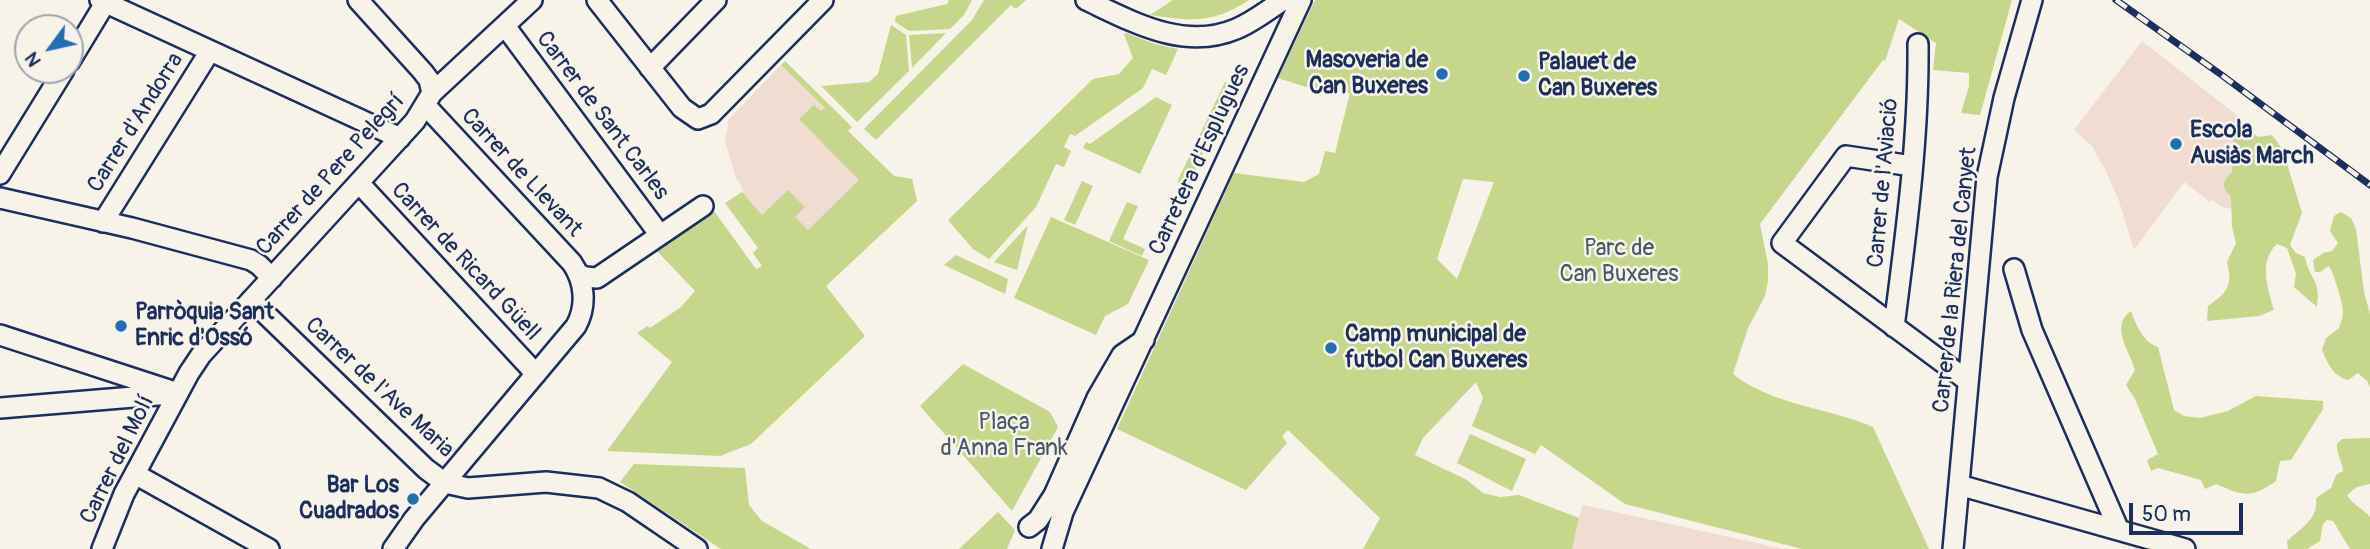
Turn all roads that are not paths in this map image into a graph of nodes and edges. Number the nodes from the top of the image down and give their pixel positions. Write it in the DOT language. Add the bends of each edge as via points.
graph roads {
  1 [pos="358,0"];
  2 [pos="532,0"];
  3 [pos="597,0"];
  4 [pos="716,0"];
  5 [pos="822,0"];
  6 [pos="1086,0"];
  7 [pos="1283,0"];
  8 [pos="1301,0"];
  9 [pos="2032,0"];
  10 [pos="104,1"];
  11 [pos="376,8"];
  12 [pos="505,26"];
  13 [pos="84,36"];
  14 [pos="1918,44"];
  15 [pos="210,51"];
  16 [pos="650,68"];
  17 [pos="55,84"];
  18 [pos="429,99"];
  19 [pos="400,138"];
  20 [pos="1912,166"];
  21 [pos="0,174"];
  22 [pos="359,183"];
  23 [pos="0,198"];
  24 [pos="703,206"];
  25 [pos="103,222"];
  26 [pos="660,235"];
  27 [pos="2014,269"];
  28 [pos="579,274"];
  29 [pos="272,278"];
  30 [pos="251,300"];
  31 [pos="1895,327"];
  32 [pos="0,335"];
  33 [pos="536,374"];
  34 [pos="1968,381"];
  35 [pos="178,393"];
  36 [pos="0,408"];
  37 [pos="135,474"];
  38 [pos="444,482"];
  39 [pos="1959,485"];
  40 [pos="2118,528"];
  41 [pos="102,549"];
  42 [pos="269,549"];
  43 [pos="393,549"];
  44 [pos="697,549"];
  45 [pos="1052,549"];
  46 [pos="1953,549"];
  47 [pos="2185,549"];
  1 -- 11 [label="street, Carrer de Llevant"];
  2 -- 12 [label="street, Carrer de Pere Pelegrí"];
  3 -- 16 [label="street"];
  4 -- 16 [label="street"];
  5 -- 16 [label="street" via="711,114 698,119 682,108"];
  6 -- 7 [label="street" via="1158,31 1195,38 1239,27"];
  8 -- 45 [label="street, Carretera d'Esplugues" via="1144,340 1122,355 1097,398 1047,519"];
  9 -- 34 [label="street, Carrer de la Riera del Canyet" via="1987,177"];
  10 -- 13 [label="street"];
  10 -- 15 [label="street"];
  11 -- 18 [label="street, Carrer de Llevant" via="429,80"];
  12 -- 18 [label="street, Carrer de Pere Pelegrí"];
  12 -- 26 [label="street, Carrer de Sant Carles"];
  14 -- 20 [label="street, Carrer de l'Aviació"];
  15 -- 19 [label="street"];
  15 -- 25 [label="street, Carrer d'Andorra"];
  17 -- 21 [label="street"];
  18 -- 19 [label="street, Carrer de Pere Pelegrí"];
  18 -- 28 [label="street, Carrer de Llevant"];
  19 -- 22 [label="street, Carrer de Pere Pelegrí"];
  20 -- 31 [label="street, Carrer de l'Aviació"];
  20 -- 31 [label="street" via="1846,156 1782,243"];
  22 -- 29 [label="street, Carrer de Pere Pelegrí"];
  22 -- 33 [label="street, Carrer de Ricard Güell"];
  23 -- 25 [label="street"];
  24 -- 26 [label="street"];
  25 -- 29 [label="street" via="251,260"];
  26 -- 28 [label="street" via="597,278"];
  27 -- 40 [label="street" via="2032,330"];
  28 -- 33 [label="street" via="580,318"];
  29 -- 30 [label="street, Carrer de Pere Pelegrí"];
  30 -- 35 [label="street, Carrer de Pere Pelegrí" via="201,355"];
  30 -- 38 [label="street, Carrer de l'Ave Maria"];
  31 -- 34 [label="street"];
  32 -- 35 [label="street"];
  33 -- 38 [label="street"];
  34 -- 39 [label="street, Carrer de la Riera del Canyet"];
  35 -- 36 [label="street"];
  35 -- 37 [label="street, Carrer del Molí"];
  37 -- 41 [label="street, Carrer del Molí"];
  37 -- 42 [label="street"];
  38 -- 43 [label="street"];
  38 -- 44 [label="street" via="468,488 546,482 599,488"];
  39 -- 40 [label="street"];
  39 -- 46 [label="street, Carrer de la Riera del Canyet"];
  40 -- 47 [label="street"];
}
